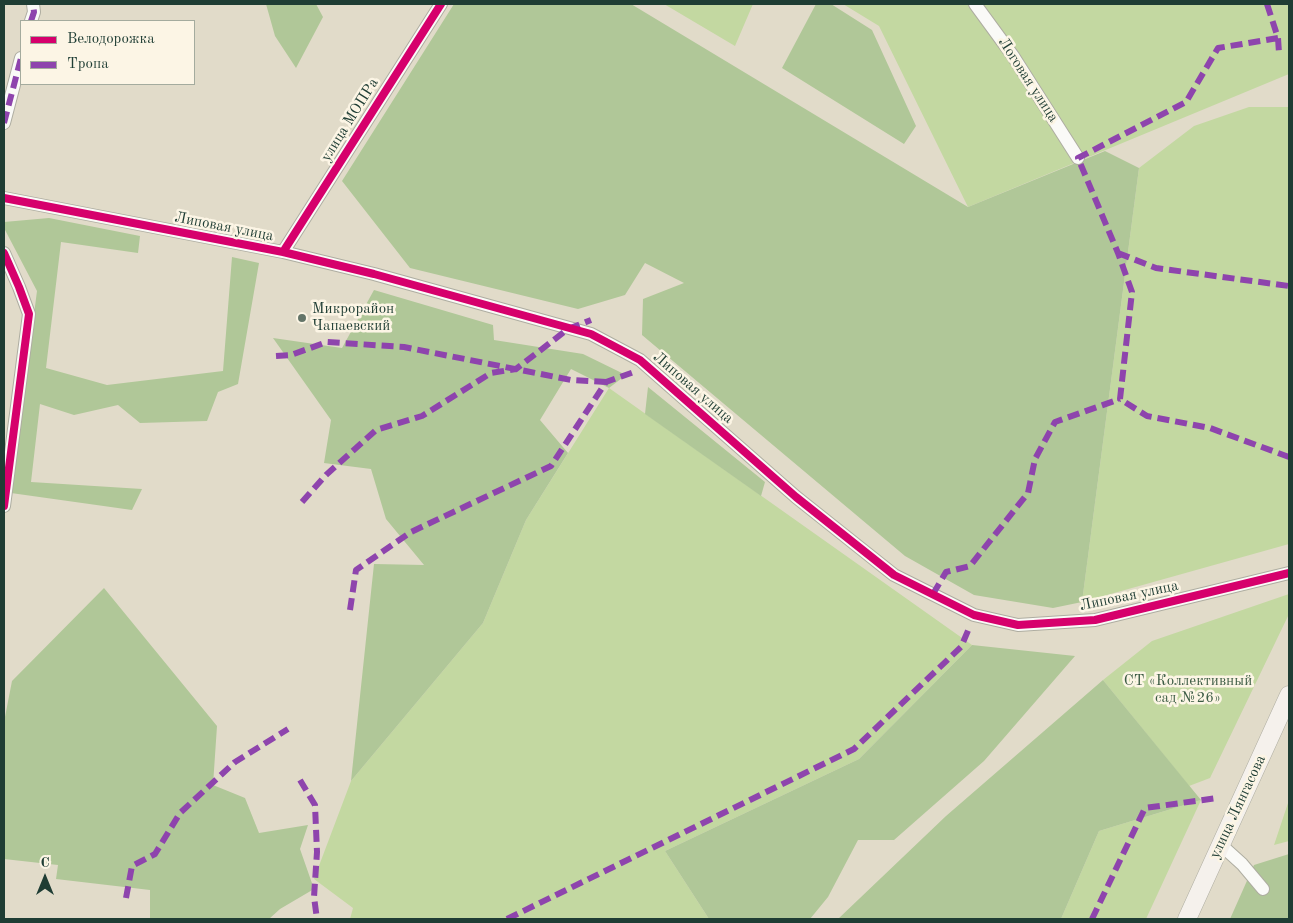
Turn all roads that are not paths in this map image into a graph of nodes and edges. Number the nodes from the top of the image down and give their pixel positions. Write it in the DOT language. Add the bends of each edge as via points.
graph roads {
  1 [pos="33,4"];
  2 [pos="441,4"];
  3 [pos="975,4"];
  4 [pos="31,20"];
  5 [pos="20,62"];
  6 [pos="4,123"];
  7 [pos="1078,158"];
  8 [pos="4,198"];
  9 [pos="283,252"];
  10 [pos="4,253"];
  11 [pos="4,498"];
  12 [pos="1289,573"];
  13 [pos="1289,695"];
  14 [pos="1221,845"];
  15 [pos="1262,889"];
  16 [pos="1187,919"];
  1 -- 4 [label="street"];
  2 -- 9 [label="street, улица МОПРа"];
  3 -- 7 [label="street, Логовая улица" via="1013,56"];
  5 -- 6 [label="street"];
  8 -- 9 [label="street, Липовая улица"];
  9 -- 12 [label="street, Липовая улица" via="591,334 640,360 796,497 894,575 974,615 1018,625 1095,620"];
  10 -- 11 [label="street" via="29,314"];
  13 -- 14 [label="main road, улица Лянгасова"];
  14 -- 15 [label="street"];
  14 -- 16 [label="main road, улица Лянгасова"];
}
